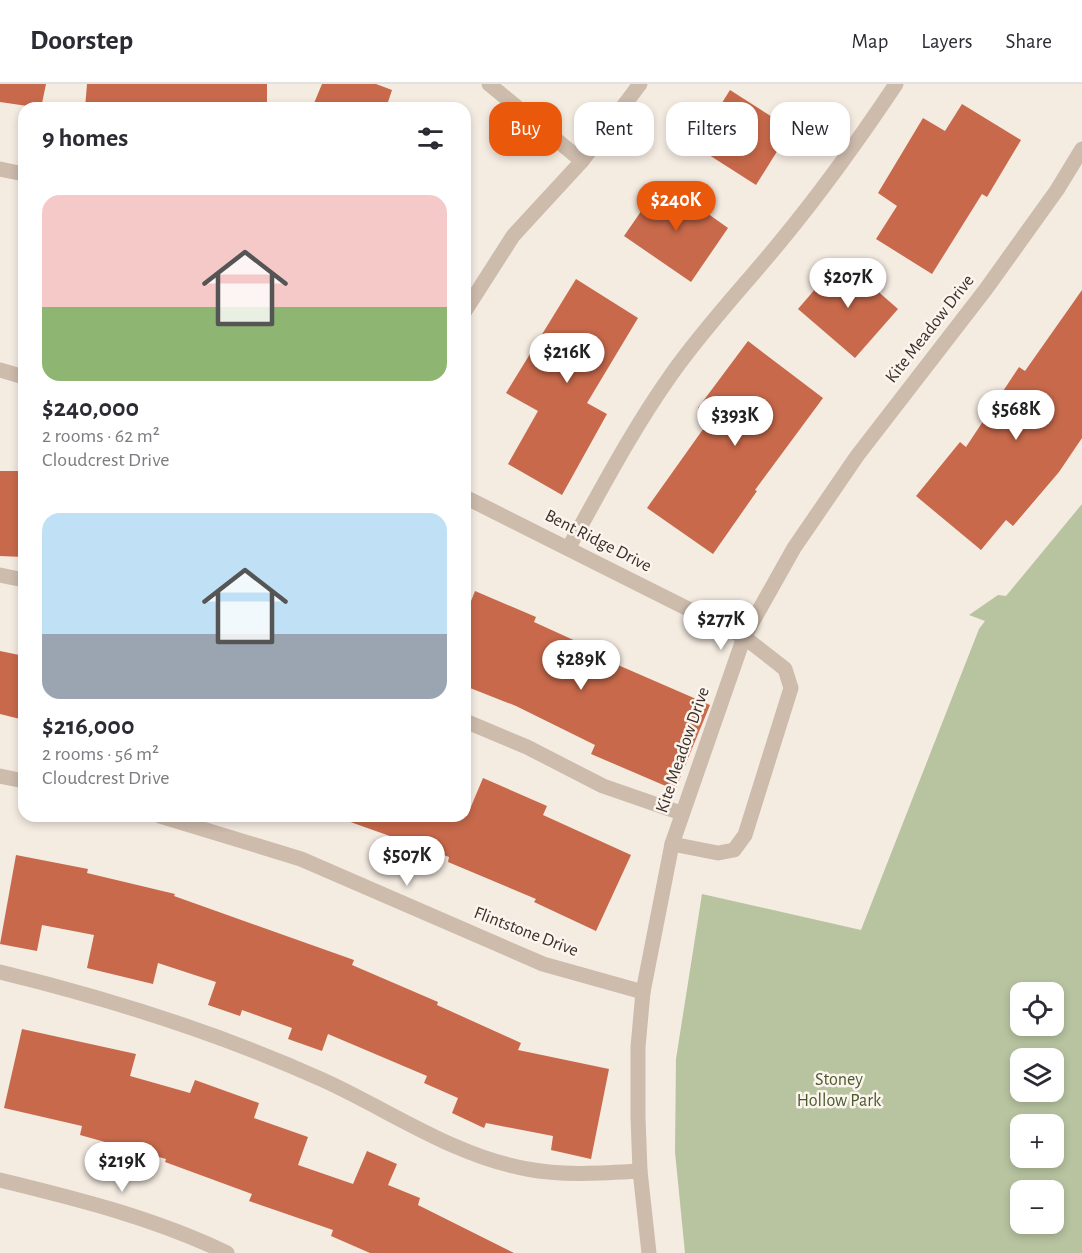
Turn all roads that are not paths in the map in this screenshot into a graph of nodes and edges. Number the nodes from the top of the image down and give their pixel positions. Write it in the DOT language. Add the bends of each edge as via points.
graph roads {
  1 [pos="489,84"];
  2 [pos="640,84"];
  3 [pos="896,84"];
  4 [pos="1082,149"];
  5 [pos="582,161"];
  6 [pos="0,169"];
  7 [pos="18,173"];
  8 [pos="471,299"];
  9 [pos="0,370"];
  10 [pos="18,375"];
  11 [pos="471,500"];
  12 [pos="569,548"];
  13 [pos="0,575"];
  14 [pos="18,579"];
  15 [pos="744,637"];
  16 [pos="471,724"];
  17 [pos="0,776"];
  18 [pos="18,780"];
  19 [pos="681,813"];
  20 [pos="180,822"];
  21 [pos="672,844"];
  22 [pos="0,972"];
  23 [pos="643,992"];
  24 [pos="640,1171"];
  25 [pos="0,1180"];
  26 [pos="227,1253"];
  27 [pos="650,1253"];
  1 -- 5 [label="street"];
  2 -- 5 [label="street"];
  3 -- 12 [label="street" via="852,148 670,376"];
  4 -- 15 [label="street, Kite Meadow Drive" via="986,289 844,474 794,548"];
  5 -- 8 [label="street" via="513,236"];
  6 -- 7 [label="street"];
  9 -- 10 [label="street"];
  11 -- 12 [label="street, Bent Ridge Drive"];
  12 -- 15 [label="street, Bent Ridge Drive"];
  13 -- 14 [label="street"];
  15 -- 19 [label="street, Kite Meadow Drive"];
  15 -- 21 [label="street, Bent Ridge Drive" via="785,669 791,688 745,835 734,849 718,853"];
  16 -- 19 [label="street" via="603,786"];
  17 -- 18 [label="street"];
  19 -- 21 [label="street, Kite Meadow Drive"];
  20 -- 23 [label="street, Flintstone Drive" via="302,859 543,964"];
  21 -- 23 [label="street, Kite Meadow Drive"];
  22 -- 24 [label="street" via="177,1021 323,1080 493,1161 527,1170 572,1174"];
  23 -- 24 [label="street, Kite Meadow Drive" via="638,1047"];
  24 -- 27 [label="street, Kite Meadow Drive"];
  25 -- 26 [label="street" via="121,1210"];
}
